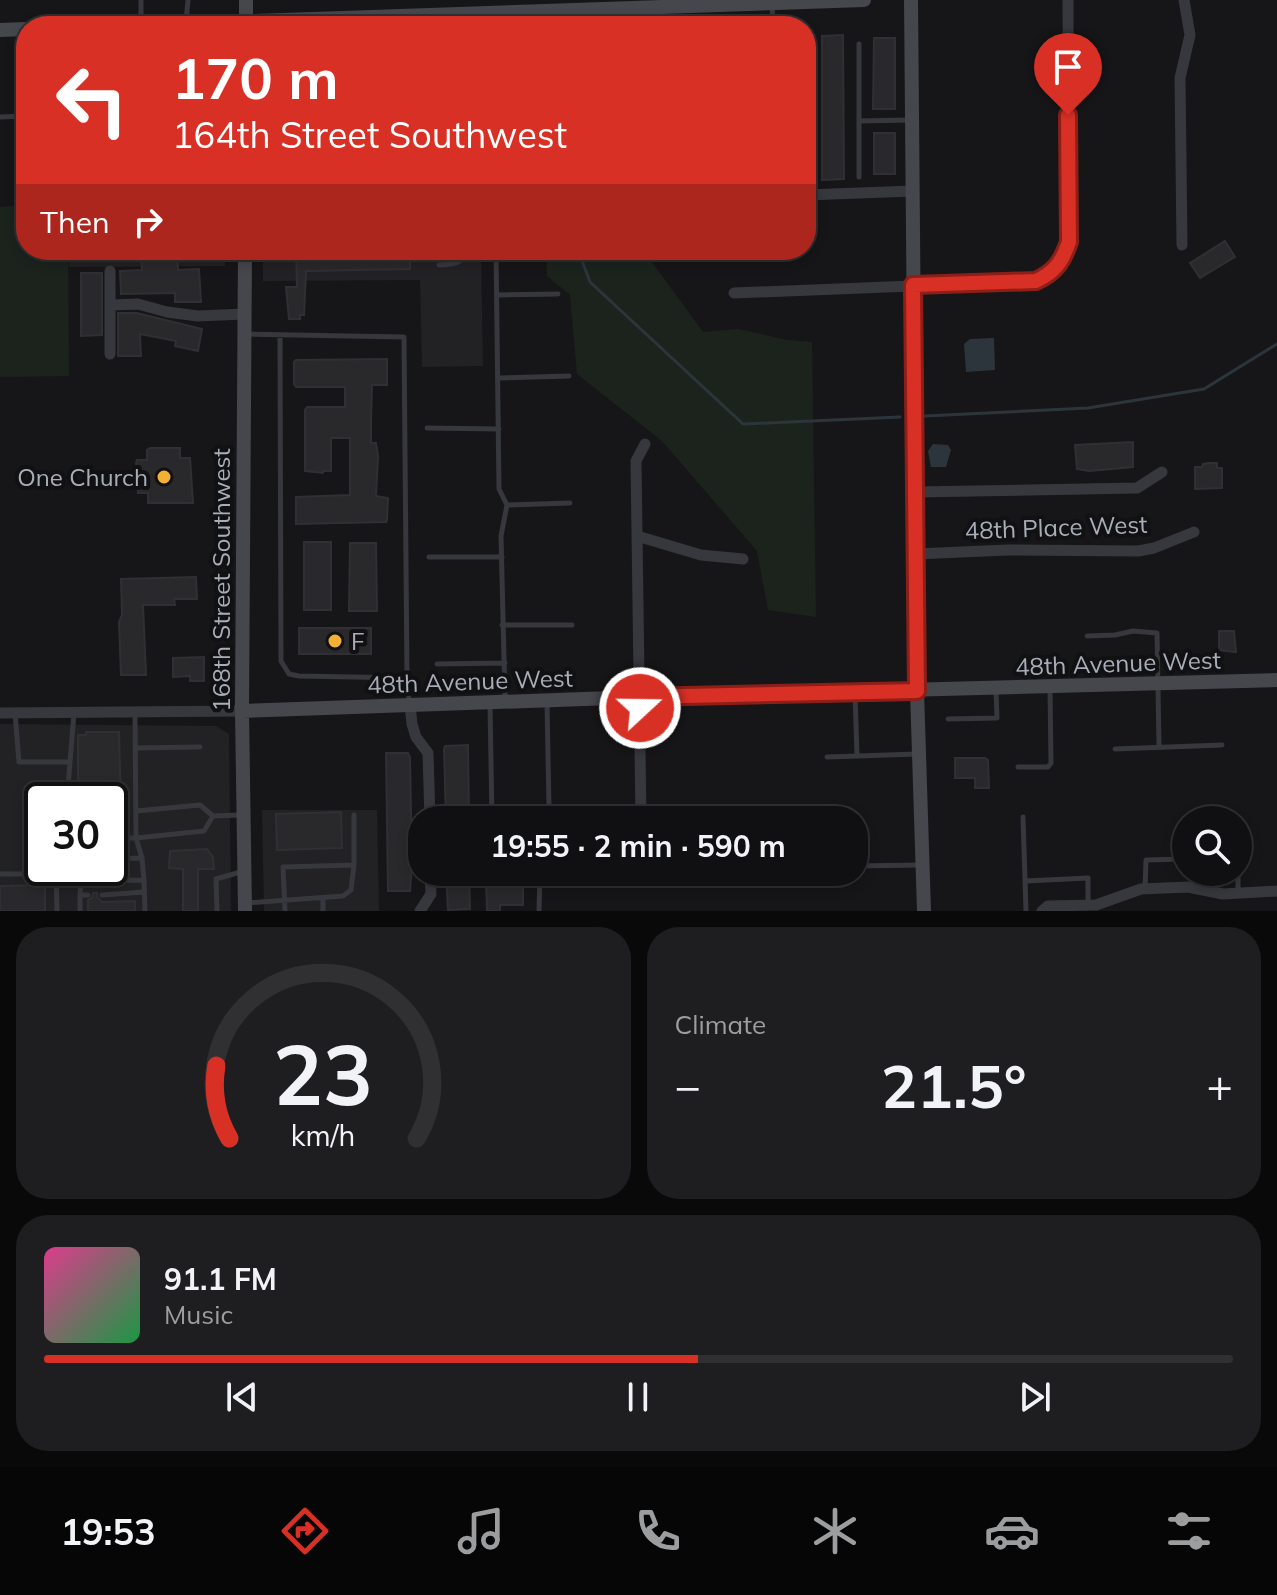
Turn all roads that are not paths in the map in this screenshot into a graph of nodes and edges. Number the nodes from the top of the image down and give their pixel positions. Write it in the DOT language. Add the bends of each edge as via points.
graph roads {
  1 [pos="864,0"];
  2 [pos="911,0"];
  3 [pos="1068,0"];
  4 [pos="1184,0"];
  5 [pos="772,3"];
  6 [pos="540,16"];
  7 [pos="773,16"];
  8 [pos="859,44"];
  9 [pos="911,120"];
  10 [pos="859,121"];
  11 [pos="859,177"];
  12 [pos="913,191"];
  13 [pos="816,195"];
  14 [pos="1182,245"];
  15 [pos="245,260"];
  16 [pos="462,260"];
  17 [pos="496,260"];
  18 [pos="439,265"];
  19 [pos="110,271"];
  20 [pos="913,285"];
  21 [pos="734,293"];
  22 [pos="558,294"];
  23 [pos="497,295"];
  24 [pos="111,305"];
  25 [pos="244,314"];
  26 [pos="244,334"];
  27 [pos="280,335"];
  28 [pos="110,354"];
  29 [pos="569,376"];
  30 [pos="498,378"];
  31 [pos="427,428"];
  32 [pos="499,429"];
  33 [pos="645,444"];
  34 [pos="1162,472"];
  35 [pos="915,492"];
  36 [pos="570,503"];
  37 [pos="507,505"];
  38 [pos="1194,532"];
  39 [pos="637,536"];
  40 [pos="916,554"];
  41 [pos="429,557"];
  42 [pos="502,557"];
  43 [pos="743,559"];
  44 [pos="502,625"];
  45 [pos="572,625"];
  46 [pos="1087,636"];
  47 [pos="505,663"];
  48 [pos="437,664"];
  49 [pos="407,678"];
  50 [pos="1277,680"];
  51 [pos="1160,685"];
  52 [pos="1050,687"];
  53 [pos="996,689"];
  54 [pos="917,691"];
  55 [pos="855,693"];
  56 [pos="640,697"];
  57 [pos="547,701"];
  58 [pos="506,702"];
  59 [pos="490,703"];
  60 [pos="410,705"];
  61 [pos="242,711"];
  62 [pos="75,712"];
  63 [pos="135,712"];
  64 [pos="0,713"];
  65 [pos="15,713"];
  66 [pos="948,719"];
  67 [pos="1159,745"];
  68 [pos="1222,745"];
  69 [pos="200,747"];
  70 [pos="135,748"];
  71 [pos="1115,749"];
  72 [pos="919,754"];
  73 [pos="857,756"];
  74 [pos="827,757"];
  75 [pos="70,762"];
  76 [pos="1018,767"];
  77 [pos="68,782"];
  78 [pos="430,806"];
  79 [pos="492,806"];
  80 [pos="549,806"];
  81 [pos="641,806"];
  82 [pos="136,811"];
  83 [pos="244,815"];
  84 [pos="354,815"];
  85 [pos="213,816"];
  86 [pos="1023,817"];
  87 [pos="128,838"];
  88 [pos="136,838"];
  89 [pos="128,858"];
  90 [pos="142,858"];
  91 [pos="1172,859"];
  92 [pos="354,865"];
  93 [pos="922,865"];
  94 [pos="868,866"];
  95 [pos="245,871"];
  96 [pos="0,874"];
  97 [pos="128,880"];
  98 [pos="144,880"];
  99 [pos="1025,881"];
  100 [pos="81,886"];
  101 [pos="431,886"];
  102 [pos="540,886"];
  103 [pos="1238,886"];
  104 [pos="1145,889"];
  105 [pos="1277,891"];
  106 [pos="144,892"];
  107 [pos="1238,893"];
  108 [pos="80,895"];
  109 [pos="88,895"];
  110 [pos="102,895"];
  111 [pos="323,898"];
  112 [pos="285,902"];
  113 [pos="1088,905"];
  114 [pos="245,907"];
  115 [pos="57,911"];
  116 [pos="80,911"];
  117 [pos="145,911"];
  118 [pos="217,911"];
  119 [pos="285,911"];
  120 [pos="323,911"];
  121 [pos="420,911"];
  122 [pos="539,911"];
  123 [pos="924,911"];
  124 [pos="1026,911"];
  125 [pos="1042,911"];
  1 -- 5 [label="street"];
  2 -- 9 [label="street"];
  3 -- 20 [label="street" via="1069,242 1063,260 1036,281"];
  4 -- 14 [label="street" via="1190,35 1180,78"];
  5 -- 6 [label="street"];
  5 -- 7 [label="lane"];
  8 -- 10 [label="lane"];
  9 -- 10 [label="lane"];
  9 -- 12 [label="street"];
  10 -- 11 [label="lane"];
  12 -- 13 [label="street"];
  12 -- 20 [label="street"];
  15 -- 25 [label="street, 168th Street Southwest"];
  16 -- 18 [label="lane"];
  17 -- 23 [label="lane"];
  19 -- 24 [label="street"];
  20 -- 21 [label="street"];
  20 -- 35 [label="street"];
  22 -- 23 [label="lane"];
  23 -- 30 [label="lane"];
  24 -- 25 [label="street" via="138,304 198,316"];
  24 -- 28 [label="street"];
  25 -- 26 [label="street, 168th Street Southwest"];
  26 -- 27 [label="lane"];
  26 -- 61 [label="street, 168th Street Southwest"];
  27 -- 49 [label="lane" via="281,661 289,674 299,676"];
  27 -- 49 [label="lane" via="404,337"];
  29 -- 30 [label="lane"];
  30 -- 32 [label="lane"];
  31 -- 32 [label="lane"];
  32 -- 37 [label="lane" via="499,489"];
  33 -- 39 [label="street" via="636,461"];
  34 -- 35 [label="street" via="1137,488"];
  35 -- 40 [label="street"];
  36 -- 37 [label="lane"];
  37 -- 42 [label="lane"];
  38 -- 40 [label="street, 48th Place West" via="1138,551"];
  39 -- 43 [label="street" via="701,555"];
  39 -- 56 [label="street"];
  40 -- 54 [label="street"];
  41 -- 42 [label="lane"];
  42 -- 44 [label="lane"];
  44 -- 45 [label="lane"];
  44 -- 47 [label="lane"];
  46 -- 51 [label="lane" via="1157,633"];
  47 -- 48 [label="lane"];
  47 -- 58 [label="lane"];
  49 -- 60 [label="lane"];
  50 -- 51 [label="street, 48th Avenue West"];
  51 -- 52 [label="street, 48th Avenue West"];
  51 -- 67 [label="lane"];
  52 -- 53 [label="street, 48th Avenue West"];
  52 -- 76 [label="lane" via="1051,763"];
  53 -- 54 [label="street, 48th Avenue West"];
  53 -- 66 [label="lane" via="997,718"];
  54 -- 55 [label="street, 48th Avenue West"];
  54 -- 72 [label="street"];
  55 -- 56 [label="street, 48th Avenue West"];
  55 -- 73 [label="lane"];
  56 -- 57 [label="street, 48th Avenue West"];
  56 -- 81 [label="street"];
  57 -- 58 [label="street, 48th Avenue West"];
  57 -- 80 [label="lane"];
  58 -- 59 [label="street, 48th Avenue West"];
  59 -- 60 [label="street, 48th Avenue West"];
  59 -- 79 [label="lane"];
  60 -- 61 [label="street, 48th Avenue West"];
  60 -- 78 [label="street" via="416,737 428,753"];
  61 -- 63 [label="street, 48th Avenue West"];
  61 -- 83 [label="street, 168th Street Southwest"];
  62 -- 63 [label="street, 48th Avenue West"];
  62 -- 65 [label="street, 48th Avenue West"];
  62 -- 75 [label="lane"];
  63 -- 70 [label="lane"];
  64 -- 65 [label="street, 48th Avenue West"];
  65 -- 75 [label="lane" via="19,762"];
  67 -- 68 [label="lane"];
  67 -- 71 [label="lane"];
  69 -- 70 [label="lane"];
  70 -- 82 [label="lane"];
  72 -- 73 [label="lane"];
  72 -- 93 [label="street"];
  73 -- 74 [label="lane"];
  75 -- 77 [label="lane"];
  82 -- 85 [label="lane" via="200,805"];
  82 -- 88 [label="lane"];
  83 -- 85 [label="lane"];
  83 -- 95 [label="street, 168th Street Southwest"];
  84 -- 92 [label="lane"];
  85 -- 88 [label="lane" via="204,831"];
  86 -- 99 [label="lane"];
  87 -- 88 [label="lane"];
  88 -- 90 [label="lane"];
  89 -- 90 [label="lane"];
  90 -- 98 [label="lane"];
  91 -- 104 [label="lane" via="1146,860"];
  92 -- 111 [label="lane" via="351,890"];
  92 -- 112 [label="lane" via="283,867"];
  93 -- 94 [label="lane"];
  93 -- 123 [label="street"];
  95 -- 114 [label="street, 168th Street Southwest"];
  95 -- 118 [label="lane" via="216,879"];
  96 -- 115 [label="lane" via="56,874"];
  97 -- 98 [label="lane"];
  98 -- 106 [label="lane"];
  99 -- 113 [label="lane" via="1088,878"];
  99 -- 124 [label="lane"];
  100 -- 108 [label="lane"];
  101 -- 121 [label="street"];
  102 -- 122 [label="lane"];
  103 -- 107 [label="lane"];
  104 -- 107 [label="street"];
  104 -- 113 [label="street"];
  105 -- 107 [label="street"];
  106 -- 110 [label="lane"];
  106 -- 117 [label="lane"];
  108 -- 109 [label="lane"];
  108 -- 116 [label="lane"];
  111 -- 112 [label="lane"];
  111 -- 120 [label="lane"];
  112 -- 114 [label="lane"];
  112 -- 119 [label="lane"];
  113 -- 125 [label="street" via="1048,906"];
}
